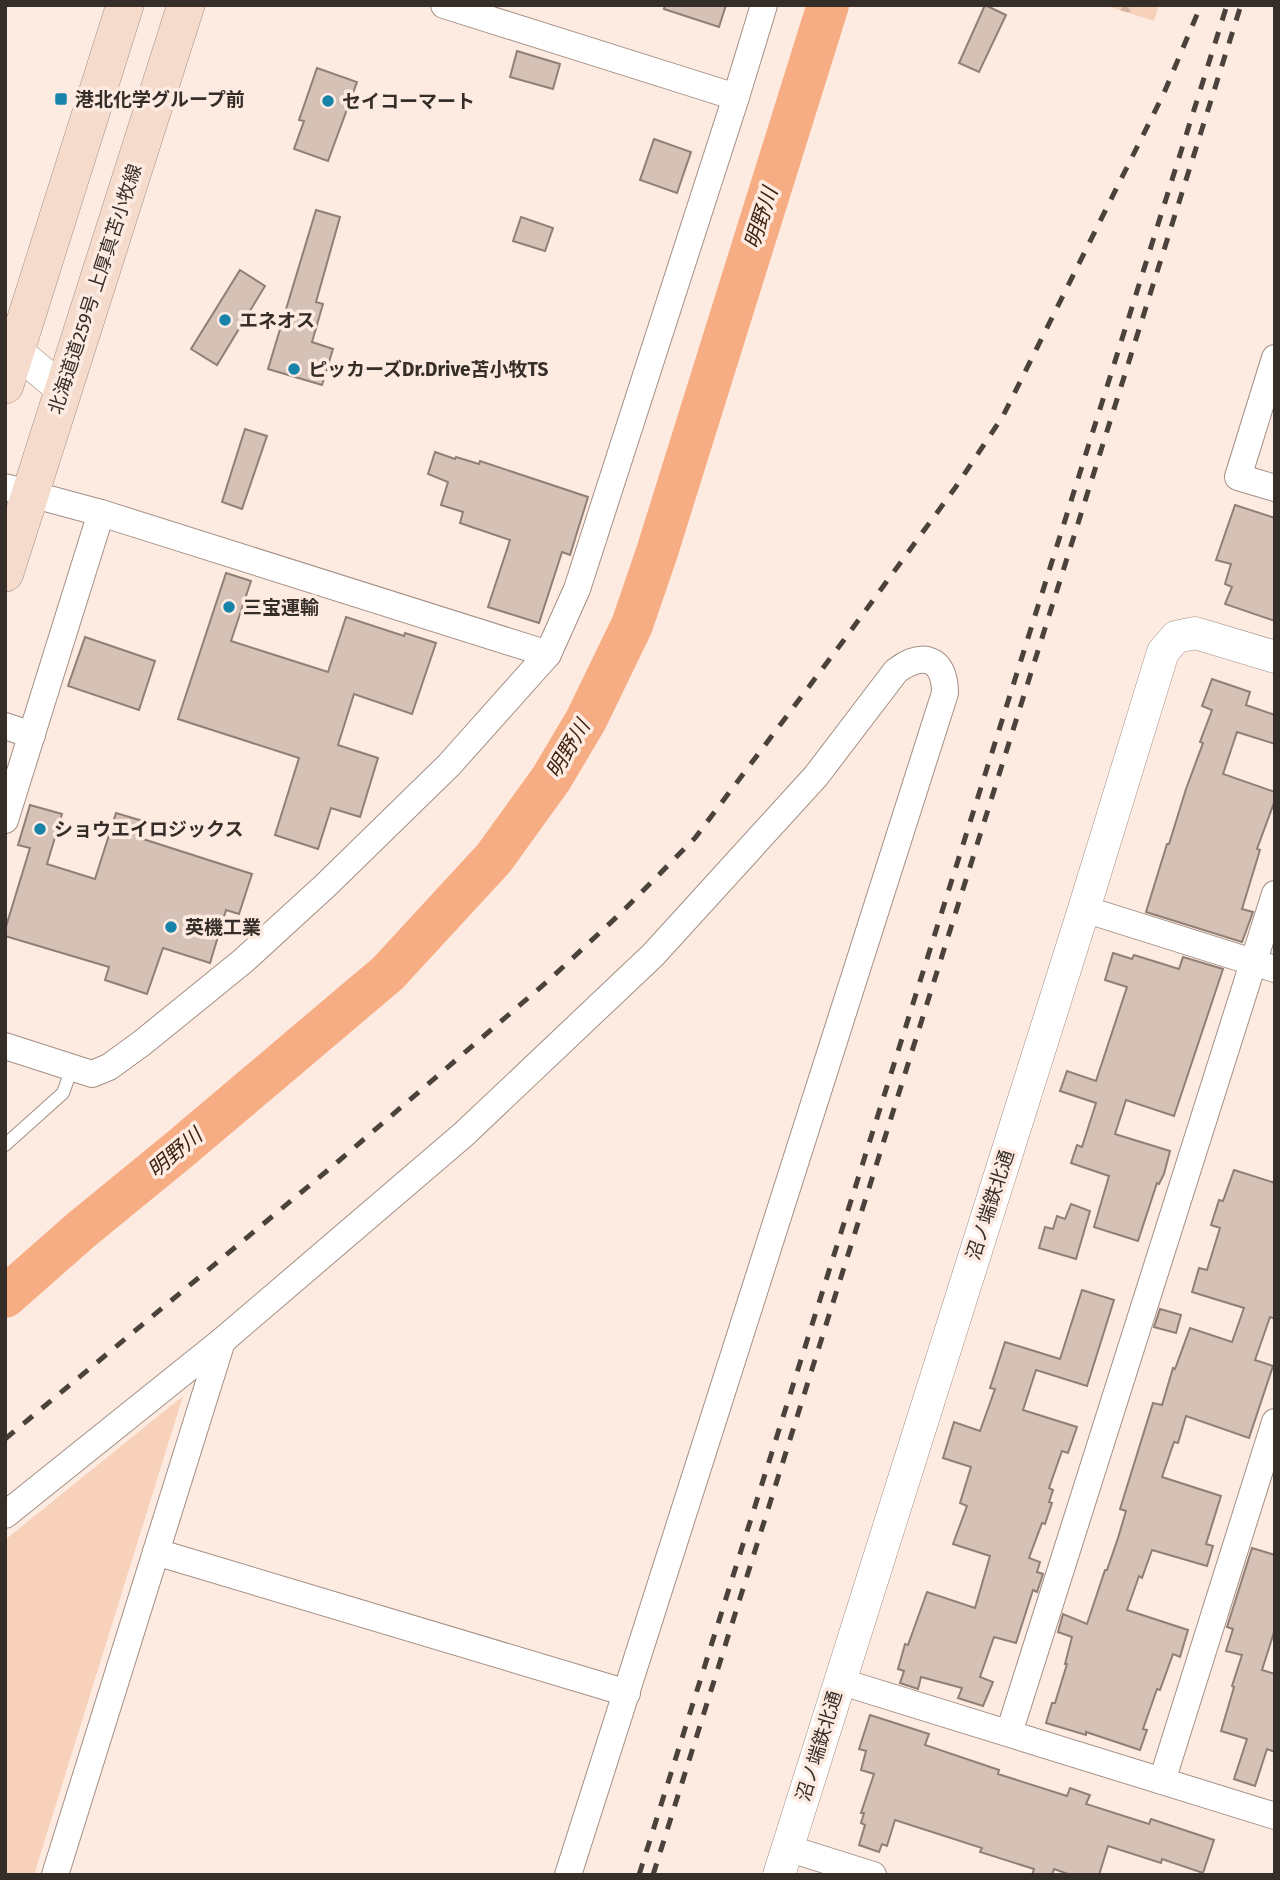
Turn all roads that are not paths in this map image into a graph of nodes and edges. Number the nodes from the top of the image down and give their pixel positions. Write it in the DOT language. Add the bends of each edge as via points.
graph roads {
  1 [pos="125,5"];
  2 [pos="186,5"];
  3 [pos="444,5"];
  4 [pos="764,5"];
  5 [pos="736,97"];
  6 [pos="10,348"];
  7 [pos="1275,358"];
  8 [pos="5,385"];
  9 [pos="63,390"];
  10 [pos="5,394"];
  11 [pos="1275,488"];
  12 [pos="18,491"];
  13 [pos="101,513"];
  14 [pos="5,573"];
  15 [pos="548,654"];
  16 [pos="1275,657"];
  17 [pos="5,726"];
  18 [pos="32,735"];
  19 [pos="5,820"];
  20 [pos="1275,894"];
  21 [pos="1084,909"];
  22 [pos="1264,966"];
  23 [pos="5,1046"];
  24 [pos="72,1068"];
  25 [pos="5,1145"];
  26 [pos="222,1341"];
  27 [pos="1275,1422"];
  28 [pos="5,1515"];
  29 [pos="156,1552"];
  30 [pos="839,1681"];
  31 [pos="626,1693"];
  32 [pos="1009,1734"];
  33 [pos="1162,1781"];
  34 [pos="1275,1816"];
  35 [pos="783,1861"];
  36 [pos="55,1875"];
  37 [pos="568,1875"];
  38 [pos="873,1875"];
  1 -- 6 [label="main road"];
  2 -- 9 [label="main road, 北海道道259号 上厚真苫小牧線"];
  3 -- 5 [label="street"];
  4 -- 5 [label="street"];
  5 -- 15 [label="street" via="577,589"];
  6 -- 8 [label="main road"];
  6 -- 9 [label="street"];
  7 -- 11 [label="street" via="1238,477"];
  9 -- 10 [label="street"];
  9 -- 12 [label="main road, 北海道道259号 上厚真苫小牧線"];
  12 -- 13 [label="street"];
  12 -- 14 [label="main road, 北海道道259号 上厚真苫小牧線"];
  13 -- 15 [label="street"];
  13 -- 18 [label="street"];
  15 -- 24 [label="street" via="449,765 243,961 109,1068 92,1074"];
  16 -- 21 [label="street, 沼ノ端鉄北通" via="1195,634 1176,637 1163,652"];
  17 -- 18 [label="street"];
  18 -- 19 [label="street"];
  20 -- 22 [label="street"];
  21 -- 22 [label="street"];
  21 -- 30 [label="street, 沼ノ端鉄北通"];
  22 -- 32 [label="street"];
  23 -- 24 [label="street"];
  24 -- 25 [label="lane" via="63,1093"];
  26 -- 28 [label="street"];
  26 -- 29 [label="street"];
  26 -- 31 [label="street" via="464,1134 653,955 816,776 895,671 906,663 930,660 945,678 944,693"];
  27 -- 33 [label="street"];
  29 -- 31 [label="street"];
  29 -- 36 [label="street"];
  30 -- 32 [label="street"];
  30 -- 35 [label="street, 沼ノ端鉄北通"];
  31 -- 37 [label="street"];
  32 -- 33 [label="street"];
  33 -- 34 [label="street"];
  35 -- 38 [label="street"];
}
